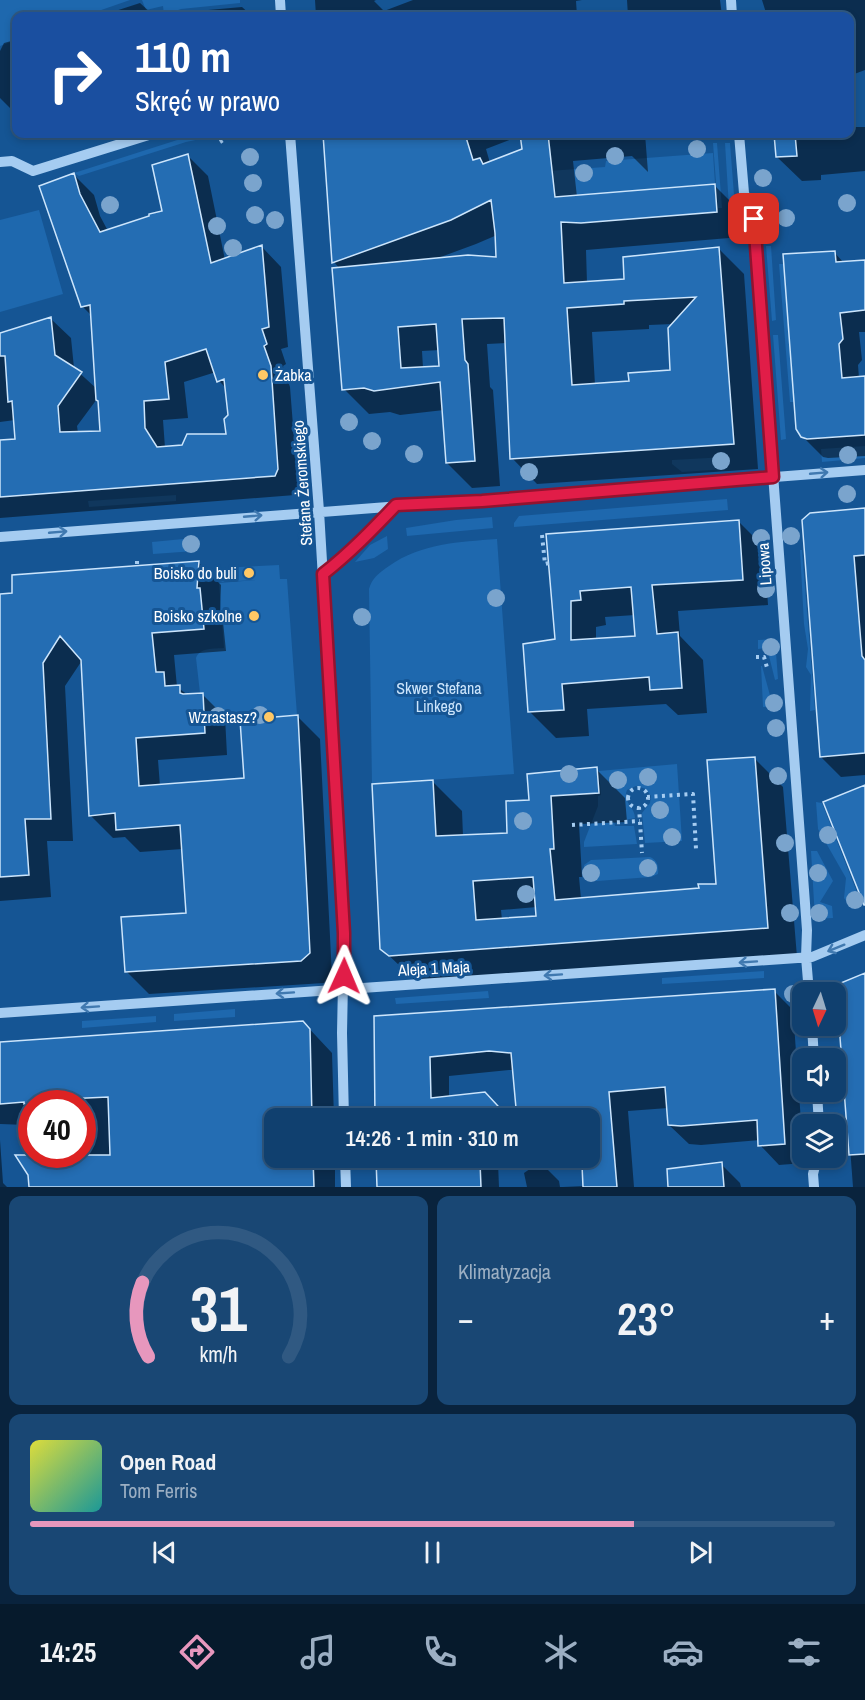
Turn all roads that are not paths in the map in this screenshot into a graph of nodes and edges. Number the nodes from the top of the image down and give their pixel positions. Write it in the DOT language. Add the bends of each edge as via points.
graph roads {
  1 [pos="139,138"];
  2 [pos="290,138"];
  3 [pos="739,138"];
  4 [pos="0,162"];
  5 [pos="865,470"];
  6 [pos="773,477"];
  7 [pos="396,505"];
  8 [pos="319,511"];
  9 [pos="0,537"];
  10 [pos="323,574"];
  11 [pos="865,935"];
  12 [pos="806,957"];
  13 [pos="808,982"];
  14 [pos="343,989"];
  15 [pos="0,1013"];
  16 [pos="344,1108"];
  17 [pos="345,1168"];
  18 [pos="814,1168"];
  19 [pos="346,1187"];
  20 [pos="814,1187"];
  1 -- 4 [label="street" via="33,171 12,161"];
  2 -- 8 [label="street, Stefana Żeromskiego"];
  3 -- 6 [label="street, Lipowa" via="744,193 754,219"];
  6 -- 5 [label="street, one-way"];
  6 -- 7 [label="street"];
  6 -- 12 [label="street, Lipowa"];
  7 -- 8 [label="street"];
  7 -- 10 [label="street"];
  9 -- 8 [label="street, one-way"];
  8 -- 10 [label="street, Stefana Żeromskiego"];
  10 -- 14 [label="street, Stefana Żeromskiego" via="344,933"];
  11 -- 12 [label="street, Aleja 1 Maja, one-way"];
  12 -- 13 [label="street, Lipowa"];
  12 -- 14 [label="street, Aleja 1 Maja, one-way"];
  14 -- 15 [label="street, Aleja 1 Maja, one-way"];
  14 -- 16 [label="street, Stefana Żeromskiego"];
  17 -- 19 [label="street"];
  18 -- 20 [label="street"];
}
